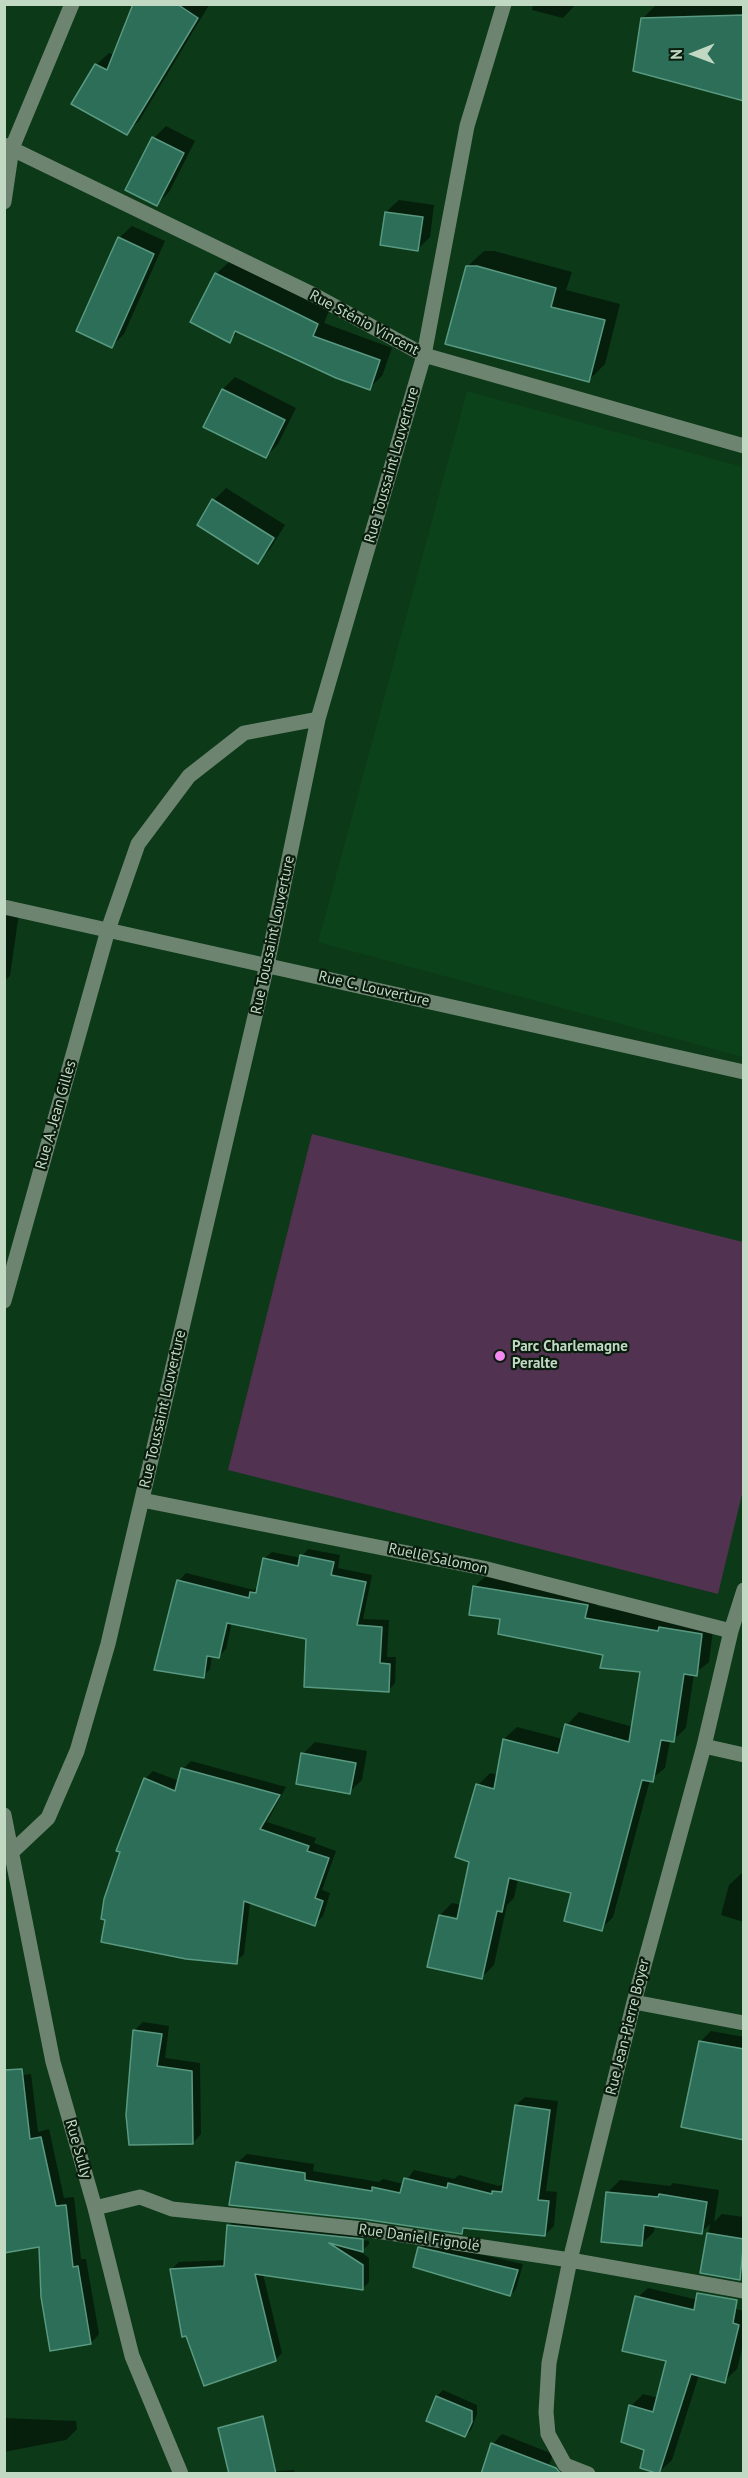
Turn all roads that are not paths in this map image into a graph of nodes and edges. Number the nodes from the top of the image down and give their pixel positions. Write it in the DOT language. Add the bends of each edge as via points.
graph roads {
  1 [pos="72,4"];
  2 [pos="504,4"];
  3 [pos="8,147"];
  4 [pos="4,202"];
  5 [pos="424,356"];
  6 [pos="744,446"];
  7 [pos="318,719"];
  8 [pos="4,907"];
  9 [pos="108,930"];
  10 [pos="267,965"];
  11 [pos="744,1072"];
  12 [pos="4,1301"];
  13 [pos="142,1500"];
  14 [pos="744,1590"];
  15 [pos="731,1631"];
  16 [pos="704,1746"];
  17 [pos="744,1755"];
  18 [pos="4,1815"];
  19 [pos="9,1852"];
  20 [pos="634,2002"];
  21 [pos="744,2023"];
  22 [pos="95,2208"];
  23 [pos="570,2260"];
  24 [pos="744,2291"];
  25 [pos="181,2474"];
  26 [pos="588,2474"];
  1 -- 3 [label="street"];
  2 -- 5 [label="street, Rue Toussaint Louverture" via="467,126"];
  3 -- 4 [label="street"];
  3 -- 5 [label="street, Rue Sténio Vincent" via="314,295"];
  5 -- 6 [label="street, Rue Sténio Vincent"];
  5 -- 7 [label="street, Rue Toussaint Louverture"];
  7 -- 9 [label="street, Rue A. Jean Gilles" via="244,733 189,776 138,844"];
  7 -- 10 [label="street, Rue Toussaint Louverture"];
  8 -- 9 [label="street, Rue C. Louverture"];
  9 -- 10 [label="street, Rue C. Louverture"];
  9 -- 12 [label="street, Rue A. Jean Gilles"];
  10 -- 11 [label="street, Rue C. Louverture"];
  10 -- 13 [label="street, Rue Toussaint Louverture"];
  13 -- 15 [label="street, Ruelle Salomon" via="483,1568"];
  13 -- 19 [label="street, Rue Toussaint Louverture" via="108,1644 77,1751 48,1818"];
  14 -- 15 [label="street, Rue Jean-Pierre Boyer"];
  15 -- 16 [label="street, Rue Jean-Pierre Boyer"];
  16 -- 17 [label="street"];
  16 -- 20 [label="street, Rue Jean-Pierre Boyer"];
  18 -- 19 [label="street, Rue Sully"];
  19 -- 22 [label="street, Rue Sully" via="53,2062"];
  20 -- 21 [label="street"];
  20 -- 23 [label="street, Rue Jean-Pierre Boyer"];
  22 -- 23 [label="street, Rue Daniel Fignolé" via="141,2197 172,2209 363,2229"];
  22 -- 25 [label="street, Rue Sully" via="132,2356"];
  23 -- 24 [label="street, Rue Daniel Fignolé"];
  23 -- 26 [label="street, Rue Jean-Pierre Boyer" via="549,2363 546,2412 548,2434 565,2465"];
}
